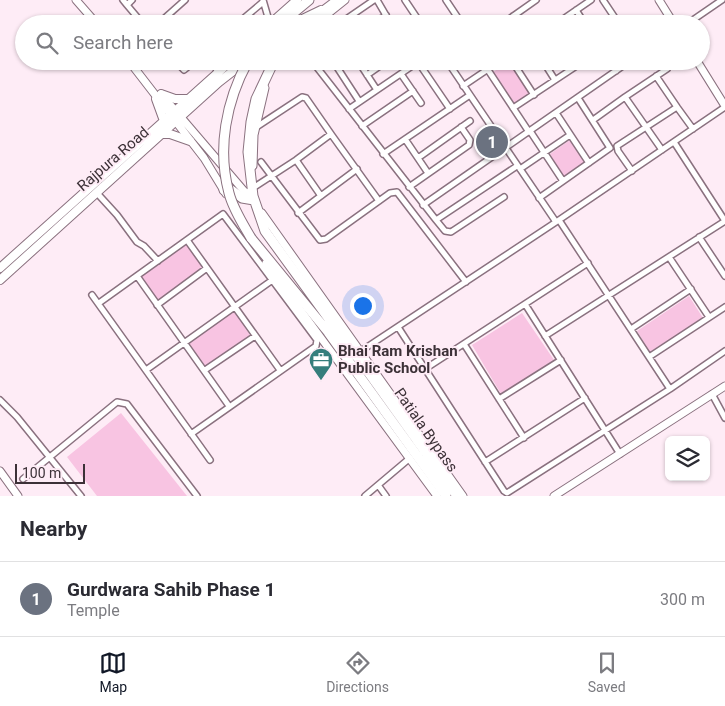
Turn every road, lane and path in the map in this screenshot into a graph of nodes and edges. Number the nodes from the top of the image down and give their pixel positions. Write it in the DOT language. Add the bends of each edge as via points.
graph roads {
  1 [pos="76,0"];
  2 [pos="123,0"];
  3 [pos="132,0"];
  4 [pos="185,0"];
  5 [pos="297,0"];
  6 [pos="309,0"];
  7 [pos="338,0"];
  8 [pos="345,0"];
  9 [pos="376,0"];
  10 [pos="404,0"];
  11 [pos="446,0"];
  12 [pos="536,0"];
  13 [pos="591,0"];
  14 [pos="603,0"];
  15 [pos="658,0"];
  16 [pos="722,0"];
  17 [pos="263,1"];
  18 [pos="127,5"];
  19 [pos="328,8"];
  20 [pos="576,10"];
  21 [pos="89,15"];
  22 [pos="136,15"];
  23 [pos="168,15"];
  24 [pos="248,15"];
  25 [pos="267,15"];
  26 [pos="280,15"];
  27 [pos="291,15"];
  28 [pos="312,15"];
  29 [pos="318,15"];
  30 [pos="326,15"];
  31 [pos="353,15"];
  32 [pos="385,15"];
  33 [pos="415,15"];
  34 [pos="456,15"];
  35 [pos="514,15"];
  36 [pos="569,15"];
  37 [pos="579,15"];
  38 [pos="613,15"];
  39 [pos="668,15"];
  40 [pos="700,15"];
  41 [pos="136,70"];
  42 [pos="217,70"];
  43 [pos="221,70"];
  44 [pos="235,70"];
  45 [pos="243,70"];
  46 [pos="270,70"];
  47 [pos="275,70"];
  48 [pos="319,70"];
  49 [pos="339,70"];
  50 [pos="364,70"];
  51 [pos="374,70"];
  52 [pos="407,70"];
  53 [pos="423,70"];
  54 [pos="453,70"];
  55 [pos="488,70"];
  56 [pos="518,70"];
  57 [pos="549,70"];
  58 [pos="569,70"];
  59 [pos="664,70"];
  60 [pos="703,70"];
  61 [pos="616,71"];
  62 [pos="401,74"];
  63 [pos="216,75"];
  64 [pos="367,75"];
  65 [pos="656,76"];
  66 [pos="555,80"];
  67 [pos="464,86"];
  68 [pos="377,90"];
  69 [pos="413,91"];
  70 [pos="534,94"];
  71 [pos="159,96"];
  72 [pos="470,96"];
  73 [pos="625,97"];
  74 [pos="578,98"];
  75 [pos="189,99"];
  76 [pos="359,101"];
  77 [pos="421,103"];
  78 [pos="725,105"];
  79 [pos="677,107"];
  80 [pos="513,108"];
  81 [pos="349,109"];
  82 [pos="450,109"];
  83 [pos="173,113"];
  84 [pos="556,113"];
  85 [pos="178,120"];
  86 [pos="593,120"];
  87 [pos="164,121"];
  88 [pos="470,121"];
  89 [pos="362,126"];
  90 [pos="461,127"];
  91 [pos="647,128"];
  92 [pos="255,129"];
  93 [pos="692,129"];
  94 [pos="529,131"];
  95 [pos="161,134"];
  96 [pos="331,134"];
  97 [pos="570,135"];
  98 [pos="405,139"];
  99 [pos="190,141"];
  100 [pos="674,142"];
  101 [pos="505,148"];
  102 [pos="662,150"];
  103 [pos="544,152"];
  104 [pos="383,154"];
  105 [pos="418,158"];
  106 [pos="296,160"];
  107 [pos="261,162"];
  108 [pos="589,163"];
  109 [pos="519,168"];
  110 [pos="357,169"];
  111 [pos="632,171"];
  112 [pos="428,173"];
  113 [pos="272,176"];
  114 [pos="563,181"];
  115 [pos="256,186"];
  116 [pos="408,186"];
  117 [pos="224,190"];
  118 [pos="96,192"];
  119 [pos="321,196"];
  120 [pos="504,197"];
  121 [pos="254,198"];
  122 [pos="539,198"];
  123 [pos="379,201"];
  124 [pos="423,205"];
  125 [pos="298,212"];
  126 [pos="436,220"];
  127 [pos="725,221"];
  128 [pos="558,222"];
  129 [pos="699,237"];
  130 [pos="187,240"];
  131 [pos="669,257"];
  132 [pos="158,261"];
  133 [pos="588,264"];
  134 [pos="0,268"];
  135 [pos="207,268"];
  136 [pos="136,276"];
  137 [pos="725,276"];
  138 [pos="0,280"];
  139 [pos="271,281"];
  140 [pos="466,282"];
  141 [pos="691,289"];
  142 [pos="92,295"];
  143 [pos="609,296"];
  144 [pos="100,303"];
  145 [pos="157,304"];
  146 [pos="525,304"];
  147 [pos="234,306"];
  148 [pos="725,307"];
  149 [pos="709,317"];
  150 [pos="398,327"];
  151 [pos="631,329"];
  152 [pos="255,336"];
  153 [pos="545,336"];
  154 [pos="184,342"];
  155 [pos="464,344"];
  156 [pos="725,351"];
  157 [pos="649,357"];
  158 [pos="352,358"];
  159 [pos="561,360"];
  160 [pos="425,369"];
  161 [pos="146,370"];
  162 [pos="205,370"];
  163 [pos="280,370"];
  164 [pos="725,386"];
  165 [pos="670,389"];
  166 [pos="712,394"];
  167 [pos="585,398"];
  168 [pos="0,400"];
  169 [pos="499,400"];
  170 [pos="229,406"];
  171 [pos="725,418"];
  172 [pos="605,430"];
  173 [pos="192,434"];
  174 [pos="524,438"];
  175 [pos="620,454"];
  176 [pos="49,458"];
  177 [pos="410,458"];
  178 [pos="210,460"];
  179 [pos="485,462"];
  180 [pos="0,471"];
  181 [pos="22,479"];
  182 [pos="378,485"];
  183 [pos="18,496"];
  184 [pos="81,496"];
  185 [pos="197,496"];
  186 [pos="365,496"];
  187 [pos="386,496"];
  188 [pos="437,496"];
  189 [pos="446,496"];
  190 [pos="457,496"];
  191 [pos="464,496"];
  192 [pos="554,496"];
  1 -- 21 [label="street"];
  2 -- 18 [label="street"];
  3 -- 18 [label="street"];
  4 -- 23 [label="street"];
  5 -- 26 [label="main road"];
  6 -- 27 [label="highway"];
  7 -- 19 [label="highway"];
  8 -- 30 [label="street"];
  9 -- 31 [label="street"];
  9 -- 32 [label="street"];
  10 -- 33 [label="street"];
  11 -- 34 [label="street"];
  12 -- 35 [label="street"];
  13 -- 20 [label="street"];
  14 -- 38 [label="street"];
  15 -- 39 [label="street"];
  16 -- 40 [label="street"];
  17 -- 24 [label="street"];
  17 -- 25 [label="street"];
  18 -- 22 [label="street"];
  19 -- 28 [label="main road"];
  19 -- 29 [label="highway"];
  20 -- 36 [label="street"];
  20 -- 37 [label="street"];
  41 -- 71 [label="street"];
  42 -- 63 [label="street"];
  43 -- 63 [label="main road, Rajpura Road"];
  44 -- 85 [label="main road, Rajpura Road"];
  45 -- 158 [label="highway, bridge" via="231,98 224,138 229,194 251,238"];
  46 -- 121 [label="highway, Patiala Bypass" via="256,99 251,122 248,152"];
  47 -- 92 [label="street" via="263,94"];
  48 -- 81 [label="street"];
  49 -- 76 [label="street"];
  50 -- 64 [label="street"];
  51 -- 64 [label="street"];
  52 -- 62 [label="street"];
  53 -- 82 [label="street"];
  54 -- 67 [label="street"];
  55 -- 67 [label="street"];
  55 -- 80 [label="street"];
  56 -- 70 [label="street"];
  57 -- 66 [label="street"];
  58 -- 66 [label="street"];
  59 -- 65 [label="street"];
  60 -- 78 [label="street"];
  61 -- 74 [label="street"];
  62 -- 68 [label="street"];
  62 -- 69 [label="street"];
  63 -- 75 [label="main road, Rajpura Road"];
  64 -- 68 [label="street"];
  65 -- 73 [label="street"];
  65 -- 79 [label="street"];
  66 -- 70 [label="street"];
  67 -- 72 [label="street"];
  68 -- 76 [label="street"];
  69 -- 77 [label="street"];
  69 -- 89 [label="street"];
  70 -- 80 [label="street"];
  71 -- 75 [label="main road"];
  71 -- 83 [label="street"];
  71 -- 87 [label="main road"];
  72 -- 82 [label="street"];
  72 -- 101 [label="street"];
  73 -- 86 [label="street"];
  73 -- 91 [label="street"];
  74 -- 84 [label="street"];
  74 -- 86 [label="street"];
  75 -- 83 [label="main road, Rajpura Road"];
  76 -- 81 [label="street"];
  78 -- 93 [label="street"];
  79 -- 91 [label="street"];
  79 -- 93 [label="street"];
  80 -- 94 [label="street"];
  81 -- 89 [label="street"];
  82 -- 98 [label="street"];
  83 -- 85 [label="street"];
  83 -- 87 [label="main road, Rajpura Road"];
  84 -- 94 [label="street"];
  84 -- 97 [label="street"];
  85 -- 95 [label="main road, Rajpura Road"];
  85 -- 99 [label="street"];
  85 -- 121 [label="street"];
  86 -- 108 [label="street" via="610,148"];
  87 -- 134 [label="main road, Rajpura Road"];
  88 -- 90 [label="street"];
  89 -- 104 [label="street"];
  90 -- 105 [label="street"];
  90 -- 112 [label="street" via="470,145"];
  91 -- 102 [label="street"];
  91 -- 111 [label="street" via="617,146"];
  92 -- 96 [label="street" via="302,97 306,98"];
  92 -- 115 [label="street" via="253,164"];
  93 -- 100 [label="street"];
  94 -- 101 [label="street"];
  94 -- 103 [label="street"];
  95 -- 99 [label="main road"];
  95 -- 118 [label="main road, Rajpura Road"];
  96 -- 106 [label="street"];
  96 -- 110 [label="street"];
  97 -- 103 [label="street"];
  97 -- 108 [label="street"];
  98 -- 104 [label="street"];
  98 -- 105 [label="street"];
  99 -- 117 [label="street"];
  100 -- 102 [label="street"];
  100 -- 127 [label="street"];
  101 -- 109 [label="street"];
  101 -- 124 [label="street"];
  102 -- 111 [label="street"];
  103 -- 109 [label="street"];
  103 -- 114 [label="street"];
  104 -- 116 [label="street"];
  105 -- 112 [label="street"];
  106 -- 113 [label="street"];
  106 -- 119 [label="street"];
  107 -- 113 [label="street"];
  108 -- 114 [label="street"];
  109 -- 122 [label="street"];
  109 -- 126 [label="street"];
  110 -- 119 [label="street"];
  110 -- 123 [label="street"];
  111 -- 128 [label="street"];
  112 -- 116 [label="street"];
  113 -- 115 [label="street"];
  113 -- 125 [label="street"];
  114 -- 122 [label="street"];
  115 -- 158 [label="street" via="263,216"];
  116 -- 124 [label="street"];
  117 -- 121 [label="highway" via="230,189 242,198"];
  117 -- 158 [label="street" via="251,242"];
  118 -- 132 [label="street" via="137,242"];
  118 -- 138 [label="main road, Rajpura Road"];
  119 -- 125 [label="street"];
  120 -- 126 [label="street" via="451,232 445,231"];
  121 -- 158 [label="highway, Patiala Bypass" via="265,231"];
  122 -- 128 [label="street"];
  123 -- 125 [label="street" via="323,241 316,238"];
  123 -- 140 [label="street" via="397,192"];
  124 -- 126 [label="street"];
  127 -- 129 [label="street"];
  128 -- 133 [label="street"];
  128 -- 140 [label="street"];
  129 -- 131 [label="street"];
  129 -- 137 [label="street"];
  130 -- 132 [label="street"];
  130 -- 135 [label="street"];
  130 -- 139 [label="street" via="221,215 226,215"];
  131 -- 141 [label="street"];
  131 -- 143 [label="street"];
  132 -- 136 [label="street"];
  133 -- 143 [label="street"];
  133 -- 146 [label="street"];
  135 -- 145 [label="street"];
  135 -- 147 [label="street"];
  136 -- 144 [label="street"];
  136 -- 145 [label="street"];
  139 -- 147 [label="street"];
  139 -- 163 [label="street" via="317,343"];
  140 -- 150 [label="street"];
  141 -- 149 [label="street"];
  141 -- 151 [label="street"];
  142 -- 144 [label="street"];
  143 -- 151 [label="street"];
  143 -- 153 [label="street"];
  144 -- 161 [label="street"];
  145 -- 154 [label="street"];
  146 -- 153 [label="street"];
  146 -- 155 [label="street"];
  147 -- 152 [label="street"];
  147 -- 154 [label="street"];
  148 -- 149 [label="street"];
  149 -- 157 [label="street"];
  150 -- 158 [label="street"];
  150 -- 160 [label="street"];
  151 -- 157 [label="street"];
  152 -- 162 [label="street"];
  152 -- 163 [label="street"];
  153 -- 159 [label="street"];
  154 -- 161 [label="street"];
  154 -- 162 [label="street"];
  155 -- 160 [label="street"];
  155 -- 169 [label="street"];
  156 -- 165 [label="street"];
  157 -- 165 [label="street"];
  158 -- 177 [label="street"];
  158 -- 189 [label="highway"];
  158 -- 190 [label="highway, Patiala Bypass"];
  158 -- 191 [label="street"];
  159 -- 167 [label="street"];
  159 -- 169 [label="street"];
  160 -- 179 [label="street"];
  161 -- 173 [label="street"];
  162 -- 170 [label="street"];
  163 -- 170 [label="street"];
  164 -- 166 [label="street"];
  165 -- 172 [label="street"];
  166 -- 171 [label="street"];
  166 -- 175 [label="street"];
  167 -- 172 [label="street"];
  167 -- 174 [label="street"];
  168 -- 176 [label="street"];
  169 -- 174 [label="street"];
  170 -- 173 [label="street"];
  172 -- 175 [label="street"];
  172 -- 179 [label="street" via="511,492 504,491"];
  173 -- 178 [label="street"];
  174 -- 179 [label="street"];
  175 -- 192 [label="street"];
  176 -- 181 [label="street"];
  176 -- 184 [label="street"];
  176 -- 185 [label="street" via="122,401"];
  177 -- 182 [label="street"];
  177 -- 188 [label="street"];
  180 -- 183 [label="street"];
  182 -- 186 [label="street"];
  182 -- 187 [label="street"];
}
